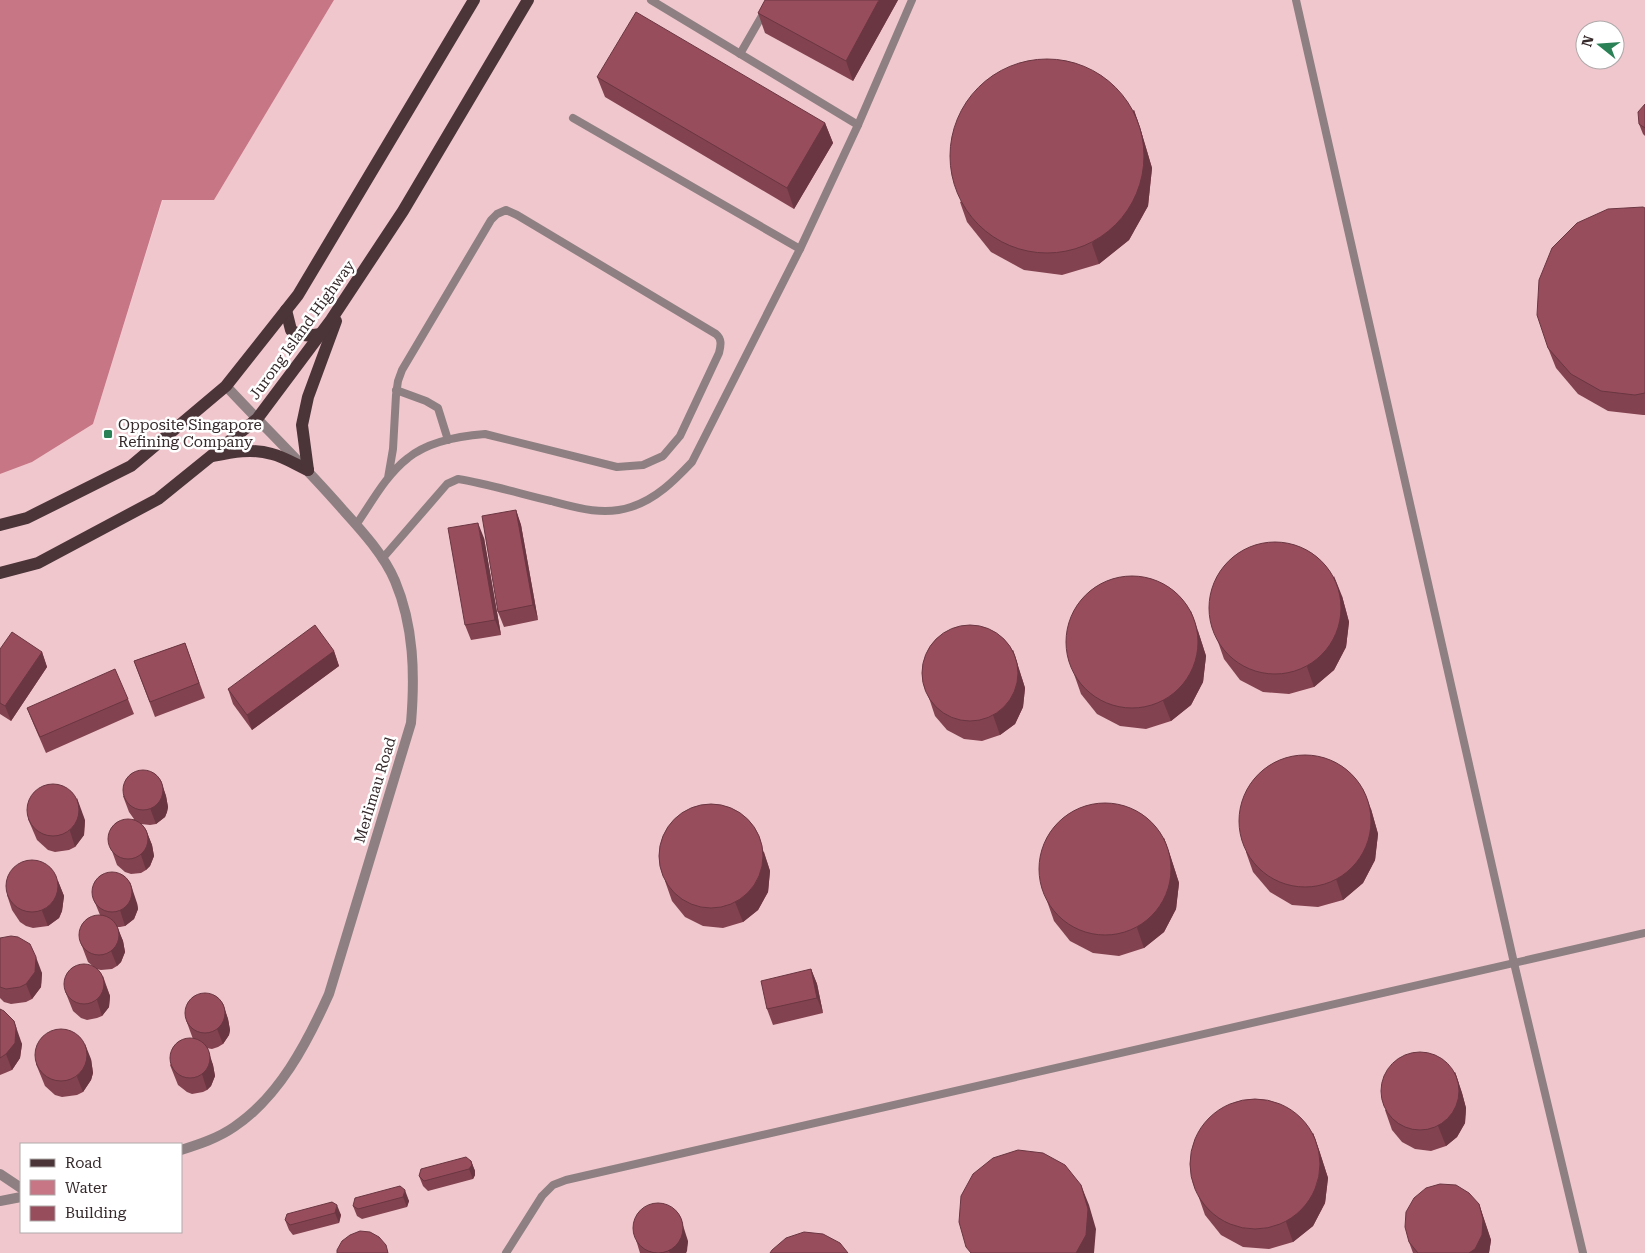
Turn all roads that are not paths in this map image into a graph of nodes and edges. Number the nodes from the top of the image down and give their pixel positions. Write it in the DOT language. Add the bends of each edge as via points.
graph roads {
  1 [pos="474,0"];
  2 [pos="528,0"];
  3 [pos="652,0"];
  4 [pos="770,0"];
  5 [pos="912,0"];
  6 [pos="1296,0"];
  7 [pos="740,54"];
  8 [pos="573,118"];
  9 [pos="858,125"];
  10 [pos="800,249"];
  11 [pos="343,304"];
  12 [pos="286,310"];
  13 [pos="321,334"];
  14 [pos="226,386"];
  15 [pos="396,390"];
  16 [pos="257,419"];
  17 [pos="448,440"];
  18 [pos="209,457"];
  19 [pos="308,470"];
  20 [pos="388,478"];
  21 [pos="0,525"];
  22 [pos="356,525"];
  23 [pos="382,559"];
  24 [pos="0,573"];
  25 [pos="1645,933"];
  26 [pos="1514,964"];
  27 [pos="182,1150"];
  28 [pos="0,1174"];
  29 [pos="20,1187"];
  30 [pos="20,1197"];
  31 [pos="0,1201"];
  32 [pos="506,1253"];
  33 [pos="1583,1253"];
  1 -- 12 [label="main road, Jurong Island Highway" via="355,202"];
  2 -- 11 [label="main road, Jurong Island Highway" via="403,211"];
  3 -- 7 [label="lane"];
  4 -- 7 [label="lane"];
  5 -- 9 [label="lane"];
  6 -- 26 [label="lane"];
  7 -- 9 [label="lane"];
  8 -- 10 [label="lane"];
  9 -- 10 [label="lane"];
  10 -- 23 [label="lane" via="692,462 657,495 630,508 607,512 458,479 447,484"];
  11 -- 13 [label="main road, Jurong Island Highway"];
  11 -- 19 [label="main road" via="308,397 302,425"];
  12 -- 13 [label="main road" via="291,330 306,337"];
  12 -- 14 [label="main road, Jurong Island Highway"];
  13 -- 16 [label="main road, Jurong Island Highway"];
  14 -- 16 [label="street, Merlimau Road"];
  14 -- 21 [label="main road, Jurong Island Highway" via="131,466 27,518"];
  15 -- 17 [label="lane" via="426,400 438,408"];
  15 -- 17 [label="lane" via="402,370 491,220 506,210 720,339 719,353 680,436 663,456 643,465 616,467 485,434"];
  15 -- 20 [label="lane"];
  16 -- 18 [label="main road, Jurong Island Highway"];
  16 -- 19 [label="street, Merlimau Road"];
  17 -- 20 [label="lane" via="408,457"];
  18 -- 19 [label="main road" via="251,451 273,454"];
  18 -- 24 [label="main road, Jurong Island Highway" via="158,499 38,563"];
  19 -- 22 [label="street, Merlimau Road"];
  20 -- 22 [label="lane"];
  22 -- 23 [label="street, Merlimau Road"];
  23 -- 27 [label="street, Merlimau Road" via="402,601 412,646 414,685 411,723 329,994 290,1067 251,1115 212,1140"];
  25 -- 26 [label="lane"];
  26 -- 32 [label="lane" via="566,1180 553,1184 542,1196"];
  26 -- 33 [label="lane"];
  28 -- 29 [label="street"];
  30 -- 31 [label="street"];
}
